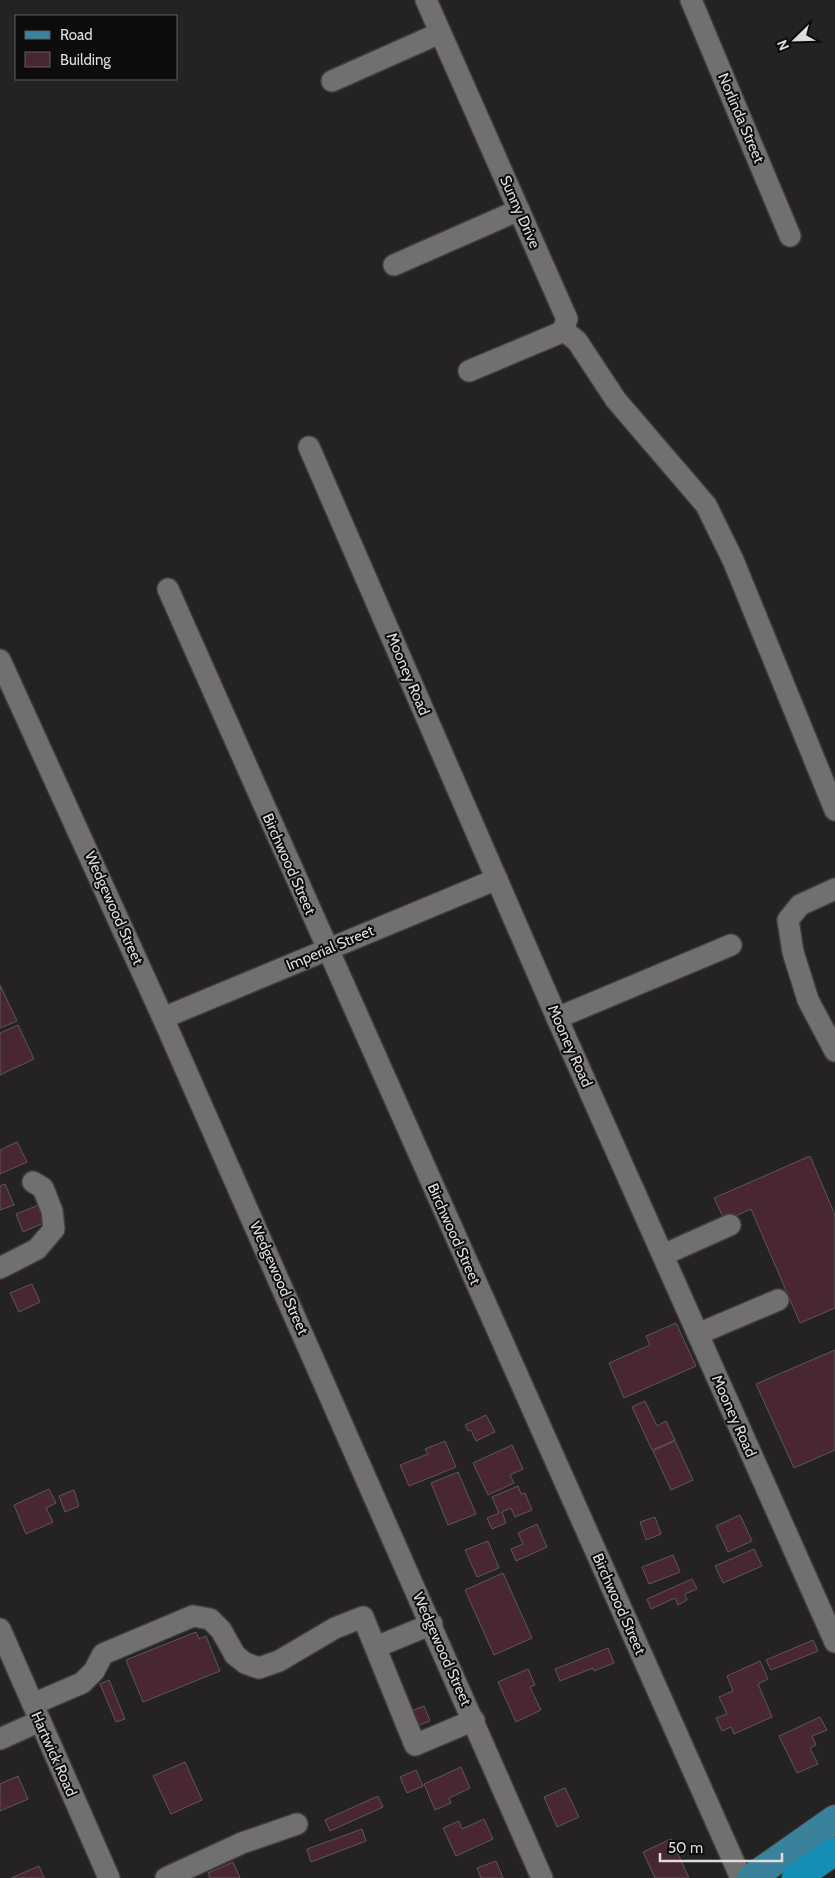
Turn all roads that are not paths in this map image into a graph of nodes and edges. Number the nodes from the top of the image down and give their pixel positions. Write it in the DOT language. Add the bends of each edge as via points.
graph roads {
  1 [pos="426,0"];
  2 [pos="691,0"];
  3 [pos="440,33"];
  4 [pos="332,81"];
  5 [pos="518,210"];
  6 [pos="790,236"];
  7 [pos="394,265"];
  8 [pos="563,330"];
  9 [pos="469,371"];
  10 [pos="309,448"];
  11 [pos="168,589"];
  12 [pos="0,660"];
  13 [pos="835,810"];
  14 [pos="497,879"];
  15 [pos="835,889"];
  16 [pos="731,945"];
  17 [pos="327,950"];
  18 [pos="163,1018"];
  19 [pos="557,1018"];
  20 [pos="827,1018"];
  21 [pos="835,1051"];
  22 [pos="33,1182"];
  23 [pos="730,1225"];
  24 [pos="663,1255"];
  25 [pos="0,1268"];
  26 [pos="778,1300"];
  27 [pos="698,1334"];
  28 [pos="432,1624"];
  29 [pos="0,1629"];
  30 [pos="835,1642"];
  31 [pos="376,1647"];
  32 [pos="36,1713"];
  33 [pos="474,1720"];
  34 [pos="0,1739"];
  35 [pos="835,1819"];
  36 [pos="297,1824"];
  37 [pos="835,1851"];
  38 [pos="109,1878"];
  39 [pos="166,1878"];
  40 [pos="542,1878"];
  41 [pos="741,1878"];
  42 [pos="751,1878"];
  43 [pos="796,1878"];
  1 -- 3 [label="street, Sunny Drive"];
  2 -- 6 [label="street, Norlinda Street"];
  3 -- 4 [label="street"];
  3 -- 5 [label="street, Sunny Drive"];
  5 -- 7 [label="street"];
  5 -- 8 [label="street, Sunny Drive" via="566,316"];
  8 -- 9 [label="street"];
  8 -- 13 [label="street" via="577,341 616,400 706,505 733,560"];
  10 -- 14 [label="street, Mooney Road"];
  11 -- 17 [label="street, Birchwood Street"];
  12 -- 18 [label="street, Wedgewood Street"];
  14 -- 17 [label="street, Imperial Street"];
  14 -- 19 [label="street, Mooney Road"];
  15 -- 20 [label="street" via="800,905 788,920 793,952 808,1000"];
  16 -- 19 [label="street"];
  17 -- 18 [label="street, Imperial Street"];
  17 -- 41 [label="street, Birchwood Street"];
  18 -- 28 [label="street, Wedgewood Street"];
  19 -- 24 [label="street, Mooney Road"];
  20 -- 21 [label="street"];
  22 -- 25 [label="street" via="43,1188 52,1211 54,1229 37,1249"];
  23 -- 24 [label="street"];
  24 -- 27 [label="street, Mooney Road"];
  26 -- 27 [label="street"];
  27 -- 30 [label="street, Mooney Road"];
  28 -- 31 [label="street"];
  28 -- 33 [label="street, Wedgewood Street"];
  29 -- 32 [label="street, Hartwick Road"];
  31 -- 32 [label="street" via="363,1617 335,1628 279,1661 259,1668 235,1655 222,1630 210,1619 193,1616 103,1654 94,1672 82,1683"];
  31 -- 33 [label="street" via="415,1745"];
  32 -- 34 [label="street"];
  32 -- 38 [label="street, Hartwick Road"];
  33 -- 40 [label="street, Wedgewood Street"];
  35 -- 42 [label="main road"];
  36 -- 39 [label="street" via="242,1843"];
  37 -- 43 [label="highway"];
}
